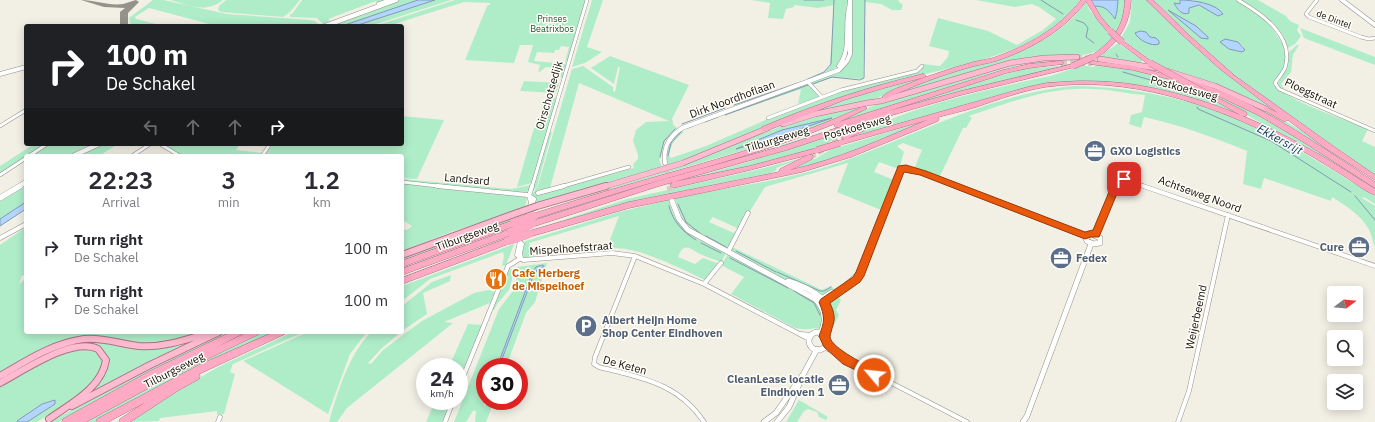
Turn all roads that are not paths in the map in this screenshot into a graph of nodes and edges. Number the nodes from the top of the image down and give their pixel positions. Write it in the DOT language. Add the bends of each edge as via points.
graph roads {
  1 [pos="389,0"];
  2 [pos="396,0"];
  3 [pos="587,0"];
  4 [pos="1084,0"];
  5 [pos="1088,0"];
  6 [pos="1128,0"];
  7 [pos="1150,0"];
  8 [pos="1238,0"];
  9 [pos="1317,0"];
  10 [pos="1342,0"];
  11 [pos="850,2"];
  12 [pos="378,4"];
  13 [pos="330,24"];
  14 [pos="1375,25"];
  15 [pos="1375,38"];
  16 [pos="1076,57"];
  17 [pos="1100,59"];
  18 [pos="1092,60"];
  19 [pos="1061,63"];
  20 [pos="922,66"];
  21 [pos="966,66"];
  22 [pos="24,68"];
  23 [pos="0,74"];
  24 [pos="808,82"];
  25 [pos="821,96"];
  26 [pos="883,99"];
  27 [pos="922,104"];
  28 [pos="865,105"];
  29 [pos="969,106"];
  30 [pos="1266,109"];
  31 [pos="24,111"];
  32 [pos="768,118"];
  33 [pos="0,126"];
  34 [pos="764,129"];
  35 [pos="1375,131"];
  36 [pos="844,137"];
  37 [pos="1291,142"];
  38 [pos="782,143"];
  39 [pos="44,146"];
  40 [pos="88,146"];
  41 [pos="95,146"];
  42 [pos="147,146"];
  43 [pos="163,146"];
  44 [pos="1330,147"];
  45 [pos="32,154"];
  46 [pos="72,154"];
  47 [pos="77,154"];
  48 [pos="135,154"];
  49 [pos="177,154"];
  50 [pos="810,157"];
  51 [pos="24,159"];
  52 [pos="665,163"];
  53 [pos="629,168"];
  54 [pos="0,175"];
  55 [pos="763,178"];
  56 [pos="1375,178"];
  57 [pos="404,182"];
  58 [pos="24,183"];
  59 [pos="1375,185"];
  60 [pos="635,192"];
  61 [pos="1375,192"];
  62 [pos="538,193"];
  63 [pos="529,196"];
  64 [pos="0,198"];
  65 [pos="672,201"];
  66 [pos="748,213"];
  67 [pos="1228,214"];
  68 [pos="24,225"];
  69 [pos="1096,234"];
  70 [pos="1085,236"];
  71 [pos="0,238"];
  72 [pos="1091,244"];
  73 [pos="728,252"];
  74 [pos="404,254"];
  75 [pos="635,256"];
  76 [pos="520,258"];
  77 [pos="404,263"];
  78 [pos="721,263"];
  79 [pos="1375,266"];
  80 [pos="404,271"];
  81 [pos="404,280"];
  82 [pos="704,284"];
  83 [pos="822,301"];
  84 [pos="205,334"];
  85 [pos="215,334"];
  86 [pos="234,334"];
  87 [pos="252,334"];
  88 [pos="277,334"];
  89 [pos="822,335"];
  90 [pos="810,337"];
  91 [pos="826,346"];
  92 [pos="815,348"];
  93 [pos="236,352"];
  94 [pos="468,365"];
  95 [pos="0,376"];
  96 [pos="802,376"];
  97 [pos="0,383"];
  98 [pos="450,410"];
  99 [pos="220,417"];
  100 [pos="46,421"];
  101 [pos="66,422"];
  102 [pos="78,422"];
  103 [pos="100,422"];
  104 [pos="123,422"];
  105 [pos="218,422"];
  106 [pos="445,422"];
  107 [pos="704,422"];
  108 [pos="764,422"];
  109 [pos="777,422"];
  110 [pos="967,422"];
  111 [pos="1023,422"];
  112 [pos="1178,422"];
  1 -- 12 [label="street"];
  2 -- 13 [label="main road"];
  3 -- 63 [label="street, Oirschotsedijk"];
  4 -- 21 [label="highway" via="1068,18 1034,42 1001,57"];
  5 -- 37 [label="highway, bridge" via="1110,31 1150,63"];
  6 -- 18 [label="highway, Tilburgseweg" via="1126,19 1120,32"];
  7 -- 44 [label="highway" via="1210,58"];
  8 -- 35 [label="street, Ploegstraat" via="1267,21 1283,42 1287,61 1275,83 1279,90"];
  9 -- 15 [label="street, de Dintel" via="1306,14 1309,17 1361,37"];
  10 -- 14 [label="street"];
  11 -- 24 [label="street, Dirk Noordhoflaan" via="850,54 844,66 836,72"];
  16 -- 26 [label="highway, Postkoetsweg" via="1044,58 1005,64 915,92"];
  17 -- 30 [label="highway, Postkoetsweg" via="1150,66 1182,75 1221,88"];
  18 -- 27 [label="highway, Tilburgseweg, bridge"];
  18 -- 59 [label="highway, Postkoetsweg" via="1170,77 1230,98 1276,121"];
  19 -- 38 [label="highway, Postkoetsweg" via="1005,71"];
  20 -- 25 [label="street" via="917,70"];
  21 -- 26 [label="highway" via="918,82"];
  21 -- 34 [label="highway" via="859,93"];
  22 -- 23 [label="street"];
  24 -- 25 [label="street"];
  24 -- 52 [label="street, Dirk Noordhoflaan" via="682,128 668,142 664,151"];
  25 -- 32 [label="street"];
  26 -- 28 [label="highway, Postkoetsweg, bridge"];
  27 -- 36 [label="highway" via="860,128"];
  27 -- 60 [label="highway, Tilburgseweg" via="754,158"];
  28 -- 34 [label="highway, Postkoetsweg" via="815,114"];
  28 -- 38 [label="highway, Tilburgseweg" via="840,120"];
  29 -- 37 [label="highway, Postkoetsweg" via="1044,86 1084,83 1125,85 1205,103 1241,117"];
  29 -- 55 [label="highway, Postkoetsweg" via="849,155 802,170"];
  29 -- 60 [label="highway, Postkoetsweg, bridge" via="750,168"];
  30 -- 44 [label="highway, Postkoetsweg"];
  31 -- 33 [label="street"];
  34 -- 74 [label="highway, Tilburgseweg, bridge" via="683,163 537,206"];
  37 -- 61 [label="highway, Postkoetsweg"];
  38 -- 77 [label="highway, Tilburgseweg, bridge" via="534,216"];
  39 -- 45 [label="street"];
  40 -- 46 [label="main road"];
  41 -- 47 [label="main road"];
  42 -- 48 [label="street"];
  43 -- 49 [label="street"];
  44 -- 56 [label="highway, Postkoetsweg"];
  50 -- 55 [label="highway"];
  51 -- 54 [label="street"];
  53 -- 62 [label="street"];
  55 -- 81 [label="highway, Tilburgseweg, bridge" via="629,205 508,241"];
  57 -- 63 [label="street, Landsard"];
  58 -- 64 [label="main road"];
  60 -- 80 [label="highway, Tilburgseweg, bridge" via="532,224"];
  63 -- 76 [label="street, Oirschotsedijk" via="531,202 517,253"];
  65 -- 73 [label="street" via="679,219 688,230"];
  66 -- 73 [label="street"];
  67 -- 69 [label="street, Achtseweg Noord" via="1124,179 1117,182"];
  67 -- 79 [label="street, Achtseweg Noord" via="1335,255"];
  67 -- 112 [label="street, Weijerbeemd" via="1189,391"];
  68 -- 71 [label="street"];
  69 -- 70 [label="street" via="1090,233"];
  69 -- 72 [label="street" via="1101,242"];
  70 -- 72 [label="street"];
  70 -- 83 [label="street" via="903,168 898,174 856,280 835,296"];
  72 -- 111 [label="street"];
  73 -- 83 [label="street"];
  75 -- 76 [label="street, Mispelhoefstraat" via="612,253 526,260"];
  75 -- 82 [label="street, Mispelhoefstraat"];
  75 -- 107 [label="street, De Keten" via="594,364 658,383 697,409"];
  76 -- 94 [label="street, Mispelhoefstraat" via="508,266"];
  78 -- 82 [label="street"];
  82 -- 90 [label="street, Mispelhoefstraat"];
  83 -- 89 [label="street" via="825,319"];
  84 -- 95 [label="highway" via="153,346 97,338 76,340 54,348"];
  85 -- 100 [label="highway, Tilburgseweg" via="143,368"];
  86 -- 101 [label="highway, Tilburgseweg"];
  87 -- 102 [label="highway, Tilburgseweg" via="155,380"];
  88 -- 93 [label="highway, Tilburgseweg"];
  89 -- 90 [label="street" via="815,333"];
  89 -- 91 [label="street"];
  90 -- 92 [label="street" via="809,343"];
  91 -- 92 [label="street"];
  91 -- 110 [label="street" via="854,364"];
  92 -- 96 [label="street"];
  93 -- 103 [label="highway, Tilburgseweg"];
  93 -- 104 [label="highway"];
  96 -- 108 [label="street" via="778,410"];
  96 -- 109 [label="street" via="790,406"];
  97 -- 100 [label="highway" via="67,349 86,346 99,350 104,357 105,365 96,382 87,392"];
  98 -- 106 [label="street"];
  99 -- 105 [label="street"];
}
